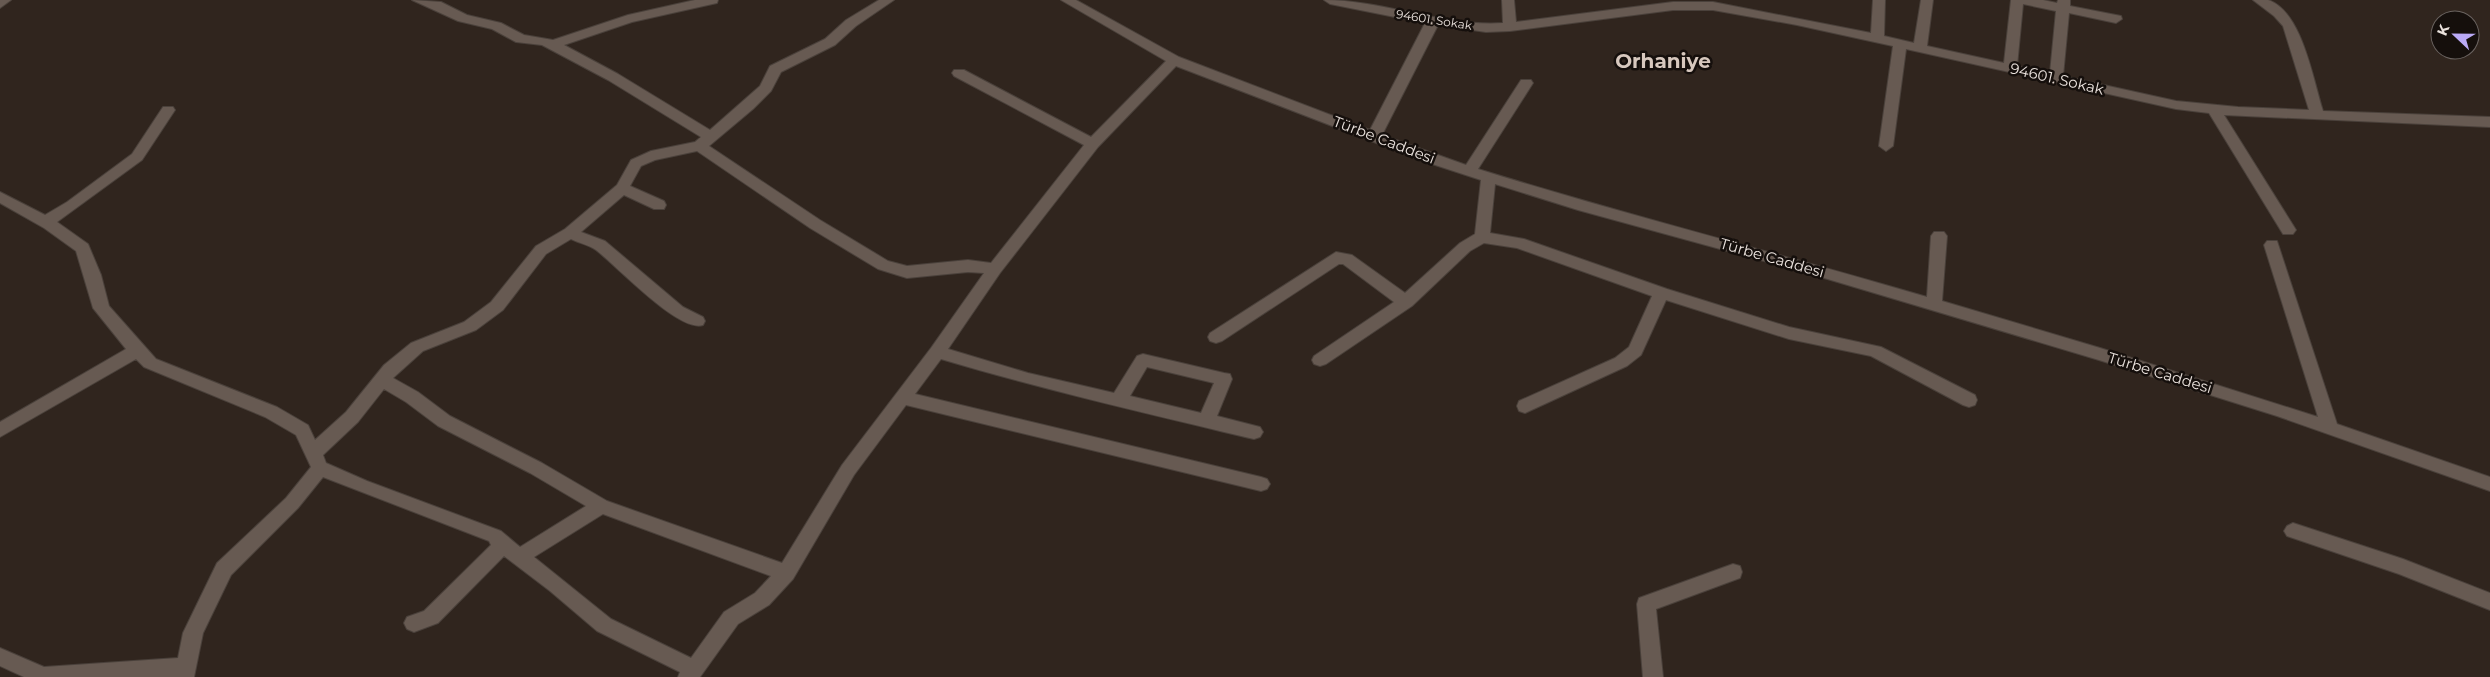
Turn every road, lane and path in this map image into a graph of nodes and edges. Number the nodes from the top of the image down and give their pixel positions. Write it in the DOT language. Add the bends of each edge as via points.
graph roads {
  1 [pos="5,0"];
  2 [pos="418,0"];
  3 [pos="712,0"];
  4 [pos="888,0"];
  5 [pos="1067,0"];
  6 [pos="1330,0"];
  7 [pos="1508,0"];
  8 [pos="1879,0"];
  9 [pos="1927,0"];
  10 [pos="2017,0"];
  11 [pos="2024,0"];
  12 [pos="2259,0"];
  13 [pos="1662,3"];
  14 [pos="1699,3"];
  15 [pos="0,4"];
  16 [pos="2063,4"];
  17 [pos="2116,19"];
  18 [pos="1433,21"];
  19 [pos="1510,27"];
  20 [pos="1877,39"];
  21 [pos="1900,44"];
  22 [pos="552,45"];
  23 [pos="1920,49"];
  24 [pos="1174,60"];
  25 [pos="2010,68"];
  26 [pos="959,73"];
  27 [pos="2056,79"];
  28 [pos="1526,83"];
  29 [pos="168,110"];
  30 [pos="2214,110"];
  31 [pos="2318,115"];
  32 [pos="2490,122"];
  33 [pos="1374,136"];
  34 [pos="705,141"];
  35 [pos="1093,144"];
  36 [pos="1886,146"];
  37 [pos="1469,171"];
  38 [pos="1490,177"];
  39 [pos="622,188"];
  40 [pos="0,197"];
  41 [pos="659,205"];
  42 [pos="46,222"];
  43 [pos="2288,230"];
  44 [pos="570,233"];
  45 [pos="1939,236"];
  46 [pos="1482,237"];
  47 [pos="2272,245"];
  48 [pos="995,269"];
  49 [pos="1661,293"];
  50 [pos="1406,302"];
  51 [pos="1934,304"];
  52 [pos="697,321"];
  53 [pos="1216,337"];
  54 [pos="137,350"];
  55 [pos="937,352"];
  56 [pos="1320,360"];
  57 [pos="382,380"];
  58 [pos="902,398"];
  59 [pos="1118,400"];
  60 [pos="1969,400"];
  61 [pos="1525,406"];
  62 [pos="1206,422"];
  63 [pos="2330,428"];
  64 [pos="0,430"];
  65 [pos="1254,432"];
  66 [pos="316,460"];
  67 [pos="1261,484"];
  68 [pos="2490,484"];
  69 [pos="601,506"];
  70 [pos="2293,531"];
  71 [pos="504,546"];
  72 [pos="519,557"];
  73 [pos="1733,572"];
  74 [pos="786,573"];
  75 [pos="2490,602"];
  76 [pos="414,623"];
  77 [pos="0,658"];
  78 [pos="185,671"];
  79 [pos="691,673"];
  80 [pos="1653,677"];
  1 -- 15 [label="street"];
  2 -- 22 [label="street" via="463,18 496,26 521,39"];
  3 -- 22 [label="street" via="628,19"];
  4 -- 34 [label="street" via="851,23 830,42 775,69 766,88"];
  5 -- 24 [label="street, Türbe Caddesi"];
  6 -- 18 [label="street, 94601. Sokak"];
  7 -- 19 [label="street"];
  8 -- 20 [label="street"];
  9 -- 23 [label="street"];
  10 -- 25 [label="street"];
  11 -- 16 [label="street"];
  12 -- 31 [label="street" via="2279,13 2289,25"];
  13 -- 14 [label="street, 94601. Sokak"];
  13 -- 19 [label="street, 94601. Sokak"];
  14 -- 20 [label="street, 94601. Sokak"];
  16 -- 17 [label="street"];
  16 -- 27 [label="street"];
  18 -- 19 [label="street, 94601. Sokak" via="1486,28"];
  18 -- 33 [label="street"];
  20 -- 21 [label="street, 94601. Sokak"];
  21 -- 23 [label="street, 94601. Sokak"];
  21 -- 36 [label="street"];
  22 -- 34 [label="street" via="613,77"];
  23 -- 25 [label="street, 94601. Sokak"];
  24 -- 33 [label="street, Türbe Caddesi"];
  24 -- 35 [label="street"];
  25 -- 27 [label="street, 94601. Sokak"];
  26 -- 35 [label="street"];
  27 -- 30 [label="street, 94601. Sokak" via="2169,104"];
  28 -- 37 [label="street"];
  29 -- 42 [label="street" via="137,157"];
  30 -- 31 [label="street, 94601. Sokak"];
  30 -- 43 [label="street"];
  31 -- 32 [label="street, 94601. Sokak"];
  33 -- 37 [label="street, Türbe Caddesi"];
  34 -- 39 [label="street" via="636,163"];
  34 -- 48 [label="street" via="815,224 883,265 907,272 968,266"];
  35 -- 48 [label="street"];
  37 -- 38 [label="street, Türbe Caddesi"];
  38 -- 46 [label="street"];
  38 -- 51 [label="street, Türbe Caddesi" via="1578,205"];
  39 -- 41 [label="street"];
  39 -- 44 [label="street"];
  40 -- 42 [label="street"];
  42 -- 54 [label="street" via="83,248 101,308"];
  44 -- 52 [label="street" via="600,246 677,311"];
  44 -- 57 [label="street" via="541,250 497,306 470,326 417,347"];
  45 -- 51 [label="street"];
  46 -- 49 [label="street" via="1519,244"];
  46 -- 50 [label="street" via="1465,247"];
  47 -- 63 [label="street"];
  48 -- 55 [label="street"];
  49 -- 60 [label="street" via="1789,333 1875,351"];
  49 -- 61 [label="street" via="1635,351 1621,362"];
  50 -- 53 [label="street" via="1347,260 1336,258"];
  50 -- 56 [label="street"];
  51 -- 63 [label="street, Türbe Caddesi"];
  54 -- 64 [label="street"];
  54 -- 66 [label="street" via="150,363 272,412 294,425 302,430"];
  55 -- 58 [label="street"];
  55 -- 59 [label="street" via="1028,379"];
  57 -- 66 [label="street"];
  57 -- 69 [label="street" via="444,421"];
  58 -- 67 [label="street"];
  58 -- 74 [label="street" via="848,470"];
  59 -- 62 [label="street"];
  59 -- 62 [label="street" via="1143,360 1224,379"];
  62 -- 65 [label="street"];
  63 -- 68 [label="street, Türbe Caddesi"];
  66 -- 71 [label="street" via="361,486 495,536"];
  66 -- 78 [label="street" via="292,503 224,569 193,634"];
  69 -- 72 [label="street"];
  69 -- 74 [label="street"];
  70 -- 75 [label="street" via="2403,567"];
  71 -- 72 [label="street"];
  71 -- 76 [label="street" via="431,617"];
  72 -- 79 [label="street" via="604,625"];
  73 -- 80 [label="street" via="1646,604"];
  74 -- 79 [label="street" via="762,599 731,618"];
  77 -- 78 [label="street" via="43,676"];
}
